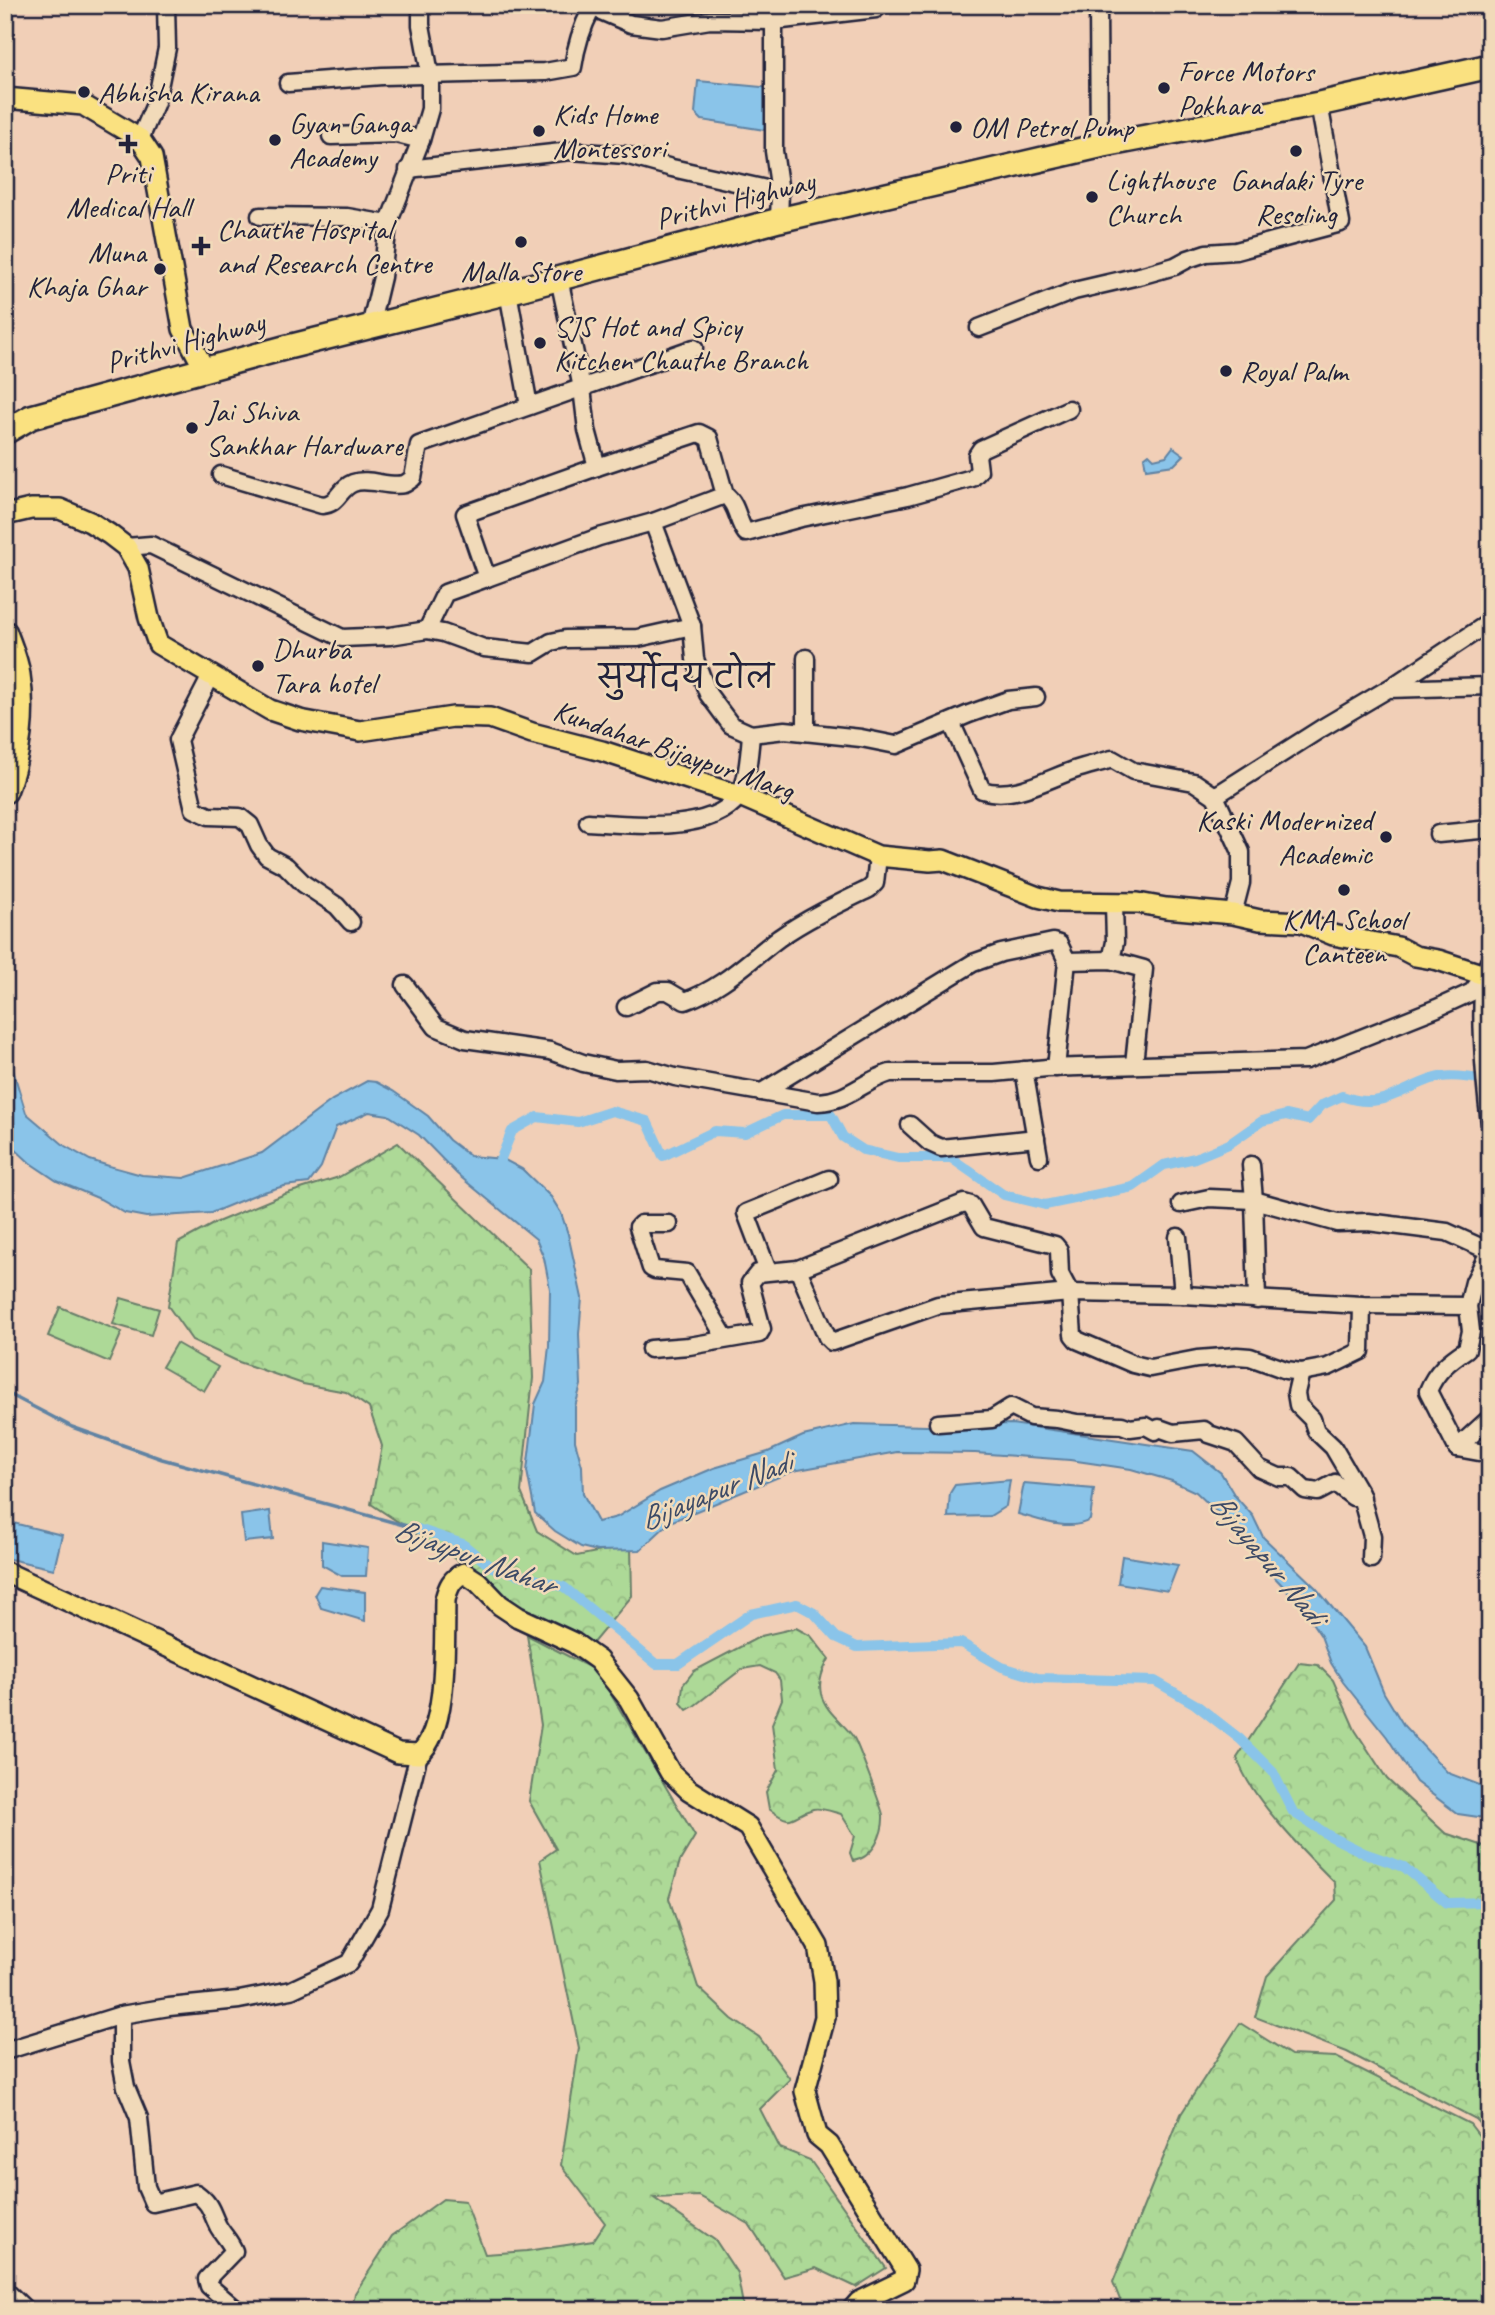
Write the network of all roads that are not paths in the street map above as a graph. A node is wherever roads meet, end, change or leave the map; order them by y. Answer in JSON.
{"nodes":[{"id":1,"x":166,"y":5,"type":"edge"},
{"id":2,"x":421,"y":5,"type":"edge"},
{"id":3,"x":1098,"y":5,"type":"edge"},
{"id":4,"x":876,"y":9,"type":"dead end"},
{"id":5,"x":615,"y":11,"type":"edge"},
{"id":6,"x":774,"y":13,"type":"edge"},
{"id":7,"x":1490,"y":66,"type":"edge"},
{"id":8,"x":430,"y":74,"type":"junction"},
{"id":9,"x":288,"y":83,"type":"dead end"},
{"id":10,"x":5,"y":97,"type":"edge"},
{"id":11,"x":1319,"y":104,"type":"junction"},
{"id":12,"x":331,"y":136,"type":"dead end"},
{"id":13,"x":140,"y":139,"type":"junction"},
{"id":14,"x":421,"y":140,"type":"junction"},
{"id":15,"x":1100,"y":146,"type":"junction"},
{"id":16,"x":408,"y":170,"type":"junction"},
{"id":17,"x":780,"y":192,"type":"junction"},
{"id":18,"x":260,"y":216,"type":"dead end"},
{"id":19,"x":779,"y":220,"type":"junction"},
{"id":20,"x":388,"y":224,"type":"junction"},
{"id":21,"x":559,"y":278,"type":"junction"},
{"id":22,"x":508,"y":292,"type":"junction"},
{"id":23,"x":370,"y":327,"type":"junction"},
{"id":24,"x":979,"y":328,"type":"dead end"},
{"id":25,"x":694,"y":348,"type":"dead end"},
{"id":26,"x":205,"y":370,"type":"junction"},
{"id":27,"x":582,"y":388,"type":"junction"},
{"id":28,"x":529,"y":406,"type":"junction"},
{"id":29,"x":1069,"y":409,"type":"dead end"},
{"id":30,"x":5,"y":432,"type":"edge"},
{"id":31,"x":597,"y":467,"type":"junction"},
{"id":32,"x":221,"y":475,"type":"dead end"},
{"id":33,"x":725,"y":495,"type":"junction"},
{"id":34,"x":5,"y":514,"type":"edge"},
{"id":35,"x":653,"y":522,"type":"junction"},
{"id":36,"x":126,"y":547,"type":"junction"},
{"id":37,"x":487,"y":578,"type":"junction"},
{"id":38,"x":1490,"y":622,"type":"edge"},
{"id":39,"x":692,"y":626,"type":"junction"},
{"id":40,"x":427,"y":630,"type":"junction"},
{"id":41,"x":5,"y":633,"type":"edge"},
{"id":42,"x":806,"y":658,"type":"dead end"},
{"id":43,"x":211,"y":676,"type":"junction"},
{"id":44,"x":1490,"y":686,"type":"edge"},
{"id":45,"x":1388,"y":689,"type":"junction"},
{"id":46,"x":1036,"y":697,"type":"dead end"},
{"id":47,"x":951,"y":722,"type":"junction"},
{"id":48,"x":806,"y":732,"type":"junction"},
{"id":49,"x":751,"y":734,"type":"junction"},
{"id":50,"x":5,"y":791,"type":"edge"},
{"id":51,"x":740,"y":796,"type":"junction"},
{"id":52,"x":1215,"y":796,"type":"junction"},
{"id":53,"x":588,"y":822,"type":"dead end"},
{"id":54,"x":1490,"y":829,"type":"edge"},
{"id":55,"x":1438,"y":834,"type":"dead end"},
{"id":56,"x":878,"y":856,"type":"junction"},
{"id":57,"x":1114,"y":904,"type":"junction"},
{"id":58,"x":1233,"y":914,"type":"junction"},
{"id":59,"x":351,"y":922,"type":"dead end"},
{"id":60,"x":1111,"y":960,"type":"junction"},
{"id":61,"x":1067,"y":961,"type":"junction"},
{"id":62,"x":1488,"y":971,"type":"edge"},
{"id":63,"x":405,"y":985,"type":"dead end"},
{"id":64,"x":626,"y":1007,"type":"dead end"},
{"id":65,"x":1134,"y":1064,"type":"junction"},
{"id":66,"x":1056,"y":1068,"type":"junction"},
{"id":67,"x":1024,"y":1070,"type":"junction"},
{"id":68,"x":762,"y":1092,"type":"junction"},
{"id":69,"x":1490,"y":1124,"type":"edge"},
{"id":70,"x":910,"y":1125,"type":"dead end"},
{"id":71,"x":1036,"y":1138,"type":"junction"},
{"id":72,"x":1039,"y":1157,"type":"dead end"},
{"id":73,"x":1251,"y":1165,"type":"dead end"},
{"id":74,"x":829,"y":1179,"type":"dead end"},
{"id":75,"x":1254,"y":1200,"type":"junction"},
{"id":76,"x":1181,"y":1204,"type":"dead end"},
{"id":77,"x":669,"y":1224,"type":"dead end"},
{"id":78,"x":1178,"y":1237,"type":"dead end"},
{"id":79,"x":1489,"y":1251,"type":"edge"},
{"id":80,"x":798,"y":1269,"type":"junction"},
{"id":81,"x":768,"y":1271,"type":"junction"},
{"id":82,"x":1474,"y":1282,"type":"junction"},
{"id":83,"x":1490,"y":1289,"type":"edge"},
{"id":84,"x":1070,"y":1293,"type":"junction"},
{"id":85,"x":1183,"y":1296,"type":"junction"},
{"id":86,"x":1256,"y":1300,"type":"junction"},
{"id":87,"x":1362,"y":1305,"type":"junction"},
{"id":88,"x":1468,"y":1306,"type":"junction"},
{"id":89,"x":726,"y":1339,"type":"junction"},
{"id":90,"x":650,"y":1349,"type":"dead end"},
{"id":91,"x":1301,"y":1372,"type":"junction"},
{"id":92,"x":1490,"y":1418,"type":"edge"},
{"id":93,"x":939,"y":1423,"type":"dead end"},
{"id":94,"x":1457,"y":1448,"type":"junction"},
{"id":95,"x":1490,"y":1454,"type":"edge"},
{"id":96,"x":1362,"y":1497,"type":"junction"},
{"id":97,"x":1371,"y":1559,"type":"dead end"},
{"id":98,"x":5,"y":1572,"type":"edge"},
{"id":99,"x":419,"y":1754,"type":"junction"},
{"id":100,"x":121,"y":2015,"type":"junction"},
{"id":101,"x":5,"y":2051,"type":"edge"},
{"id":102,"x":5,"y":2290,"type":"edge"},
{"id":103,"x":26,"y":2310,"type":"edge"},
{"id":104,"x":237,"y":2310,"type":"edge"},
{"id":105,"x":852,"y":2310,"type":"edge"}],
"edges":[{"from":1,"to":13,"type":"street"},
{"from":2,"to":8,"type":"street"},
{"from":3,"to":15,"type":"street"},
{"from":4,"to":6,"type":"street"},
{"from":5,"to":6,"type":"street"},
{"from":5,"to":8,"type":"street"},
{"from":6,"to":17,"type":"street"},
{"from":7,"to":11,"type":"highway","name":"Prithvi Highway"},
{"from":8,"to":9,"type":"street"},
{"from":8,"to":14,"type":"street"},
{"from":10,"to":13,"type":"main road"},
{"from":11,"to":15,"type":"highway","name":"Prithvi Highway"},
{"from":11,"to":24,"type":"street"},
{"from":12,"to":14,"type":"street"},
{"from":13,"to":26,"type":"main road"},
{"from":14,"to":16,"type":"street"},
{"from":15,"to":19,"type":"highway","name":"Prithvi Highway"},
{"from":16,"to":17,"type":"street"},
{"from":16,"to":20,"type":"street"},
{"from":17,"to":19,"type":"street"},
{"from":18,"to":20,"type":"street"},
{"from":19,"to":21,"type":"highway","name":"Prithvi Highway"},
{"from":20,"to":23,"type":"street"},
{"from":21,"to":22,"type":"highway","name":"Prithvi Highway"},
{"from":21,"to":27,"type":"street"},
{"from":22,"to":23,"type":"highway","name":"Prithvi Highway"},
{"from":22,"to":28,"type":"street"},
{"from":23,"to":26,"type":"highway","name":"Prithvi Highway"},
{"from":25,"to":27,"type":"street"},
{"from":26,"to":30,"type":"highway","name":"Prithvi Highway"},
{"from":27,"to":28,"type":"street"},
{"from":27,"to":31,"type":"street"},
{"from":28,"to":32,"type":"street"},
{"from":29,"to":33,"type":"street"},
{"from":31,"to":33,"type":"street"},
{"from":31,"to":37,"type":"street"},
{"from":33,"to":35,"type":"street"},
{"from":34,"to":36,"type":"main road"},
{"from":35,"to":37,"type":"street"},
{"from":35,"to":39,"type":"street"},
{"from":36,"to":40,"type":"street"},
{"from":36,"to":43,"type":"main road","name":"Kundahar Bijaypur Marg"},
{"from":37,"to":40,"type":"street"},
{"from":38,"to":45,"type":"street"},
{"from":39,"to":40,"type":"street"},
{"from":39,"to":49,"type":"street"},
{"from":41,"to":50,"type":"highway"},
{"from":42,"to":48,"type":"street"},
{"from":43,"to":51,"type":"main road","name":"Kundahar Bijaypur Marg"},
{"from":43,"to":59,"type":"street"},
{"from":44,"to":45,"type":"street"},
{"from":45,"to":52,"type":"street"},
{"from":46,"to":47,"type":"street"},
{"from":47,"to":48,"type":"street"},
{"from":47,"to":52,"type":"street"},
{"from":48,"to":49,"type":"street"},
{"from":49,"to":51,"type":"street"},
{"from":51,"to":53,"type":"street"},
{"from":51,"to":56,"type":"main road","name":"Kundahar Bijaypur Marg"},
{"from":52,"to":58,"type":"street"},
{"from":54,"to":55,"type":"street"},
{"from":56,"to":57,"type":"main road","name":"Kundahar Bijaypur Marg"},
{"from":56,"to":64,"type":"street"},
{"from":57,"to":58,"type":"main road","name":"Kundahar Bijaypur Marg"},
{"from":57,"to":60,"type":"street"},
{"from":58,"to":62,"type":"main road","name":"Kundahar Bijaypur Marg"},
{"from":60,"to":61,"type":"street"},
{"from":60,"to":65,"type":"street"},
{"from":61,"to":66,"type":"street"},
{"from":61,"to":68,"type":"street"},
{"from":62,"to":65,"type":"street"},
{"from":62,"to":69,"type":"street"},
{"from":63,"to":68,"type":"street"},
{"from":65,"to":66,"type":"street"},
{"from":66,"to":67,"type":"street"},
{"from":67,"to":68,"type":"street"},
{"from":67,"to":71,"type":"street"},
{"from":70,"to":71,"type":"street"},
{"from":71,"to":72,"type":"street"},
{"from":73,"to":75,"type":"street"},
{"from":74,"to":81,"type":"street"},
{"from":75,"to":76,"type":"street"},
{"from":75,"to":79,"type":"street"},
{"from":75,"to":86,"type":"street"},
{"from":77,"to":89,"type":"street"},
{"from":78,"to":85,"type":"street"},
{"from":79,"to":82,"type":"street"},
{"from":80,"to":81,"type":"street"},
{"from":80,"to":84,"type":"street"},
{"from":80,"to":84,"type":"street"},
{"from":81,"to":89,"type":"street"},
{"from":82,"to":83,"type":"street"},
{"from":82,"to":88,"type":"street"},
{"from":84,"to":85,"type":"street"},
{"from":84,"to":91,"type":"street"},
{"from":85,"to":86,"type":"street"},
{"from":86,"to":87,"type":"street"},
{"from":87,"to":88,"type":"street"},
{"from":87,"to":91,"type":"street"},
{"from":88,"to":94,"type":"street"},
{"from":89,"to":90,"type":"street"},
{"from":91,"to":96,"type":"street"},
{"from":92,"to":94,"type":"street"},
{"from":93,"to":96,"type":"street"},
{"from":94,"to":95,"type":"street"},
{"from":96,"to":97,"type":"street"},
{"from":98,"to":99,"type":"main road"},
{"from":99,"to":100,"type":"street"},
{"from":99,"to":105,"type":"main road"},
{"from":100,"to":101,"type":"street"},
{"from":100,"to":104,"type":"street"},
{"from":102,"to":103,"type":"street"}]}
